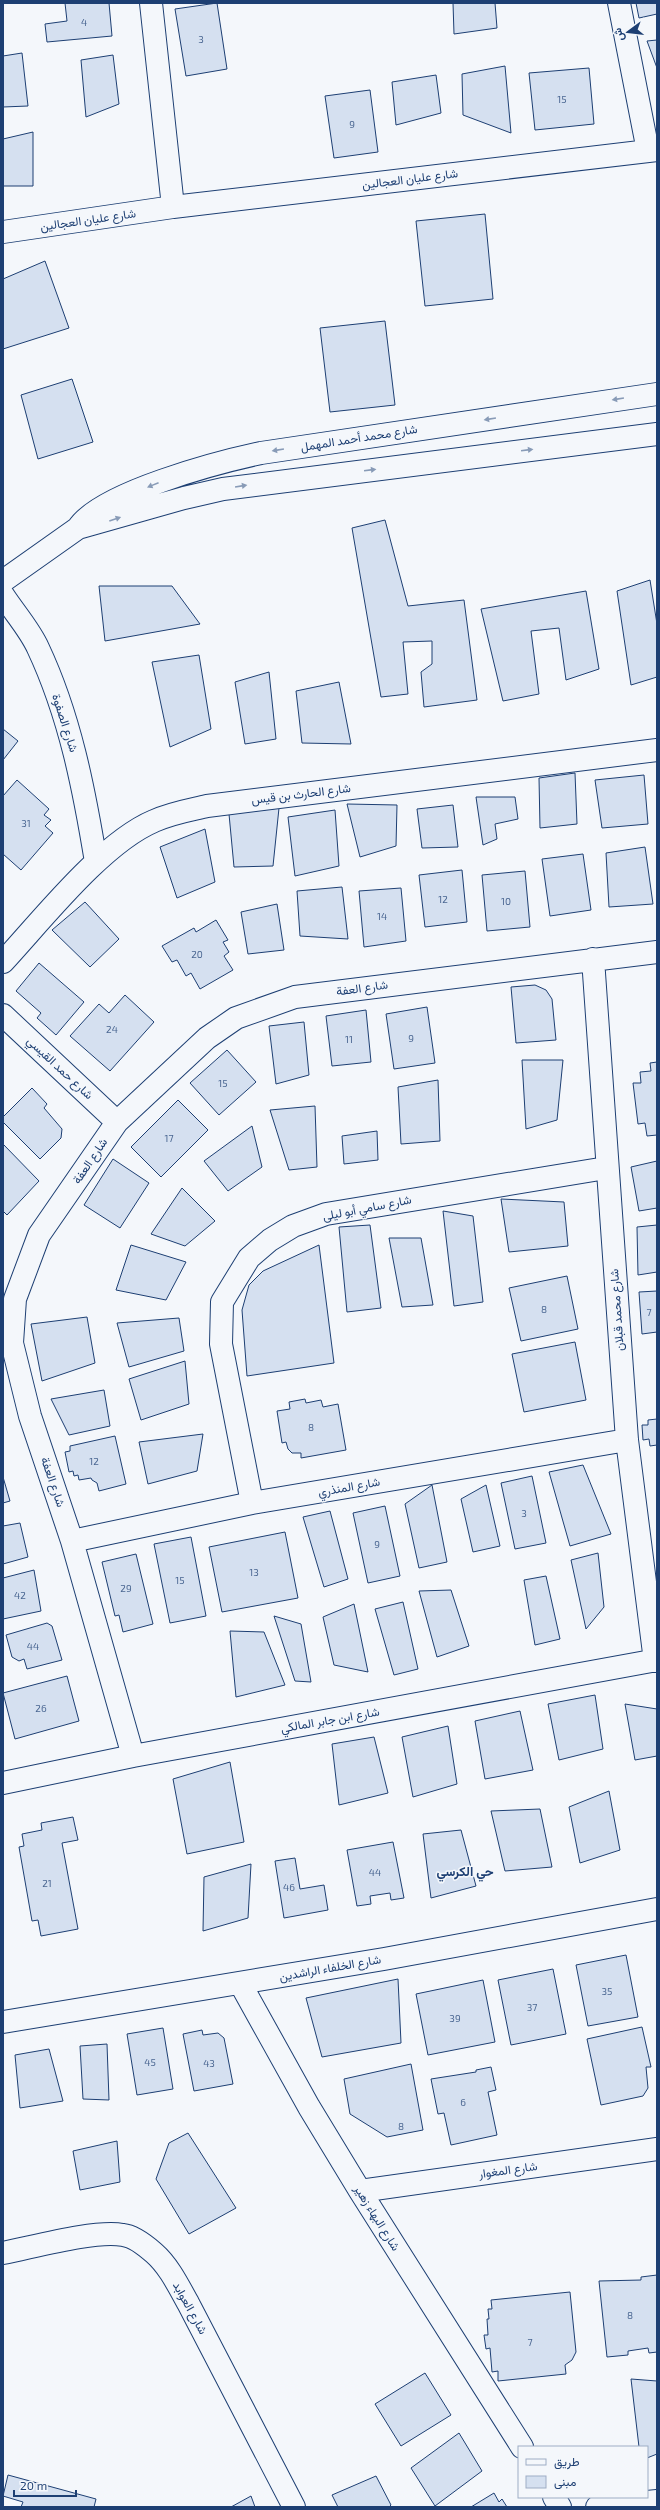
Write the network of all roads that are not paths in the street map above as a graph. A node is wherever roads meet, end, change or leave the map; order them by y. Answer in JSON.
{"nodes":[{"id":1,"x":151,"y":3,"type":"edge"},
{"id":2,"x":619,"y":3,"type":"edge"},
{"id":3,"x":652,"y":150,"type":"edge"},
{"id":4,"x":173,"y":207,"type":"junction"},
{"id":5,"x":3,"y":232,"type":"edge"},
{"id":6,"x":657,"y":394,"type":"edge"},
{"id":7,"x":657,"y":434,"type":"edge"},
{"id":8,"x":78,"y":528,"type":"junction"},
{"id":9,"x":3,"y":581,"type":"edge"},
{"id":10,"x":3,"y":595,"type":"edge"},
{"id":11,"x":657,"y":750,"type":"edge"},
{"id":12,"x":96,"y":862,"type":"junction"},
{"id":13,"x":657,"y":952,"type":"edge"},
{"id":14,"x":593,"y":959,"type":"junction"},
{"id":15,"x":3,"y":962,"type":"edge"},
{"id":16,"x":3,"y":1015,"type":"edge"},
{"id":17,"x":117,"y":1122,"type":"junction"},
{"id":18,"x":606,"y":1168,"type":"junction"},
{"id":19,"x":627,"y":1440,"type":"junction"},
{"id":20,"x":252,"y":1504,"type":"junction"},
{"id":21,"x":72,"y":1541,"type":"junction"},
{"id":22,"x":656,"y":1661,"type":"edge"},
{"id":23,"x":133,"y":1756,"type":"junction"},
{"id":24,"x":3,"y":1782,"type":"edge"},
{"id":25,"x":657,"y":1909,"type":"edge"},
{"id":26,"x":240,"y":1983,"type":"junction"},
{"id":27,"x":3,"y":2022,"type":"edge"},
{"id":28,"x":657,"y":2149,"type":"edge"},
{"id":29,"x":360,"y":2191,"type":"junction"},
{"id":30,"x":3,"y":2253,"type":"edge"},
{"id":31,"x":521,"y":2446,"type":"edge"},
{"id":32,"x":555,"y":2498,"type":"edge"},
{"id":33,"x":657,"y":2501,"type":"edge"},
{"id":34,"x":294,"y":2507,"type":"edge"},
{"id":35,"x":560,"y":2507,"type":"edge"},
{"id":36,"x":597,"y":2507,"type":"edge"}],
"edges":[{"from":1,"to":4,"type":"street"},
{"from":2,"to":3,"type":"street","name":"شارع عليان العجالين"},
{"from":3,"to":4,"type":"street","name":"شارع عليان العجالين"},
{"from":4,"to":5,"type":"street","name":"شارع عليان العجالين"},
{"from":6,"to":8,"type":"street","name":"شارع محمد أحمد المهمل","one_way":true},
{"from":8,"to":7,"type":"street","name":"شارع محمد أحمد المهمل","one_way":true},
{"from":8,"to":9,"type":"street","name":"شارع محمد أحمد المهمل"},
{"from":10,"to":12,"type":"street","name":"شارع الصفوة"},
{"from":11,"to":12,"type":"street","name":"شارع الحارث بن قيس"},
{"from":12,"to":15,"type":"street","name":"شارع الحارث بن قيس"},
{"from":13,"to":14,"type":"street","name":"شارع العفة"},
{"from":14,"to":17,"type":"street","name":"شارع العفة"},
{"from":14,"to":18,"type":"street","name":"شارع محمد قبلان"},
{"from":16,"to":17,"type":"street","name":"شارع حمد القيسي"},
{"from":17,"to":21,"type":"street","name":"شارع العفة"},
{"from":18,"to":19,"type":"street","name":"شارع محمد قبلان"},
{"from":18,"to":20,"type":"street","name":"شارع سامي أبو ليلى"},
{"from":19,"to":20,"type":"street","name":"شارع المنذري"},
{"from":19,"to":22,"type":"street","name":"شارع محمد قبلان"},
{"from":20,"to":21,"type":"street","name":"شارع المنذري"},
{"from":21,"to":23,"type":"street","name":"شارع العفة"},
{"from":22,"to":23,"type":"street","name":"شارع ابن جابر المالكي"},
{"from":23,"to":24,"type":"street","name":"شارع ابن جابر المالكي"},
{"from":25,"to":26,"type":"street","name":"شارع الخلفاء الراشدين"},
{"from":26,"to":27,"type":"street","name":"شارع الخلفاء الراشدين"},
{"from":26,"to":29,"type":"street","name":"شارع البهاء زهير"},
{"from":28,"to":29,"type":"street","name":"شارع المغوار"},
{"from":29,"to":31,"type":"street","name":"شارع البهاء زهير"},
{"from":30,"to":34,"type":"street","name":"شارع العوابد"},
{"from":32,"to":35,"type":"street"},
{"from":33,"to":36,"type":"street"}]}
